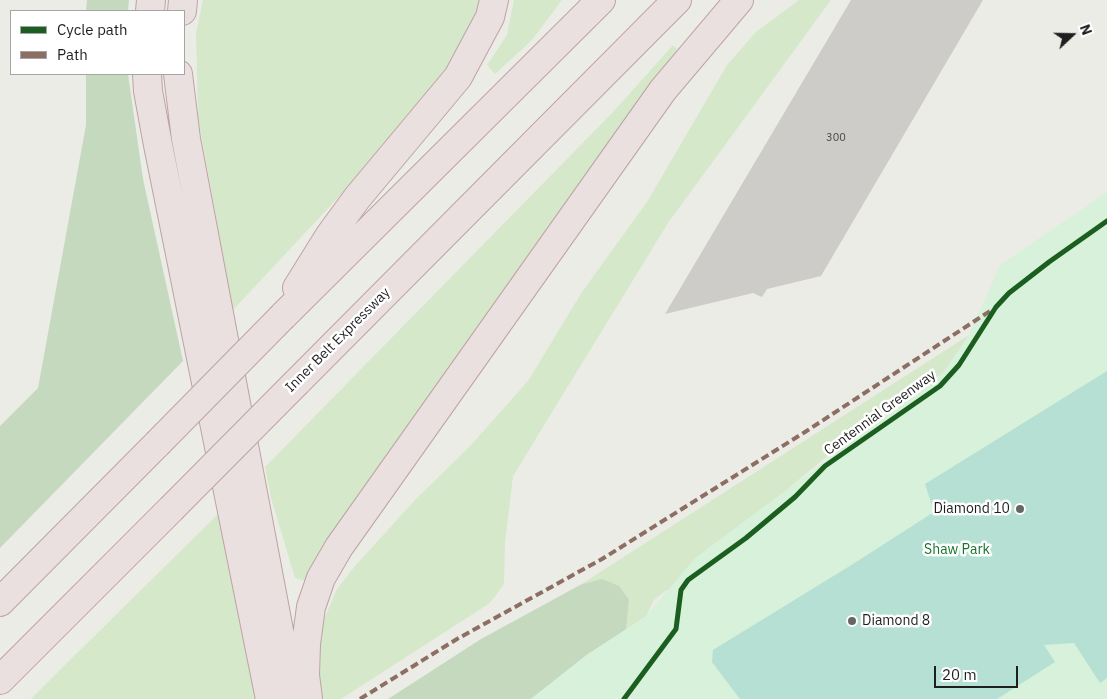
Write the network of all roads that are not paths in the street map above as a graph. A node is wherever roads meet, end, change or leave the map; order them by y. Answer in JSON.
{"nodes":[{"id":1,"x":494,"y":0,"type":"edge"},
{"id":2,"x":601,"y":0,"type":"edge"},
{"id":3,"x":677,"y":0,"type":"edge"},
{"id":4,"x":739,"y":0,"type":"edge"},
{"id":5,"x":147,"y":75,"type":"edge"},
{"id":6,"x":178,"y":75,"type":"edge"},
{"id":7,"x":284,"y":316,"type":"junction"},
{"id":8,"x":0,"y":602,"type":"edge"},
{"id":9,"x":0,"y":680,"type":"edge"},
{"id":10,"x":270,"y":699,"type":"edge"},
{"id":11,"x":295,"y":699,"type":"edge"},
{"id":12,"x":308,"y":699,"type":"edge"}],
"edges":[{"from":1,"to":7,"type":"highway"},
{"from":2,"to":7,"type":"highway"},
{"from":3,"to":9,"type":"highway","name":"Inner Belt Expressway","bridge":true},
{"from":4,"to":12,"type":"highway"},
{"from":5,"to":10,"type":"highway"},
{"from":6,"to":11,"type":"highway"},
{"from":7,"to":8,"type":"highway","bridge":true}]}
